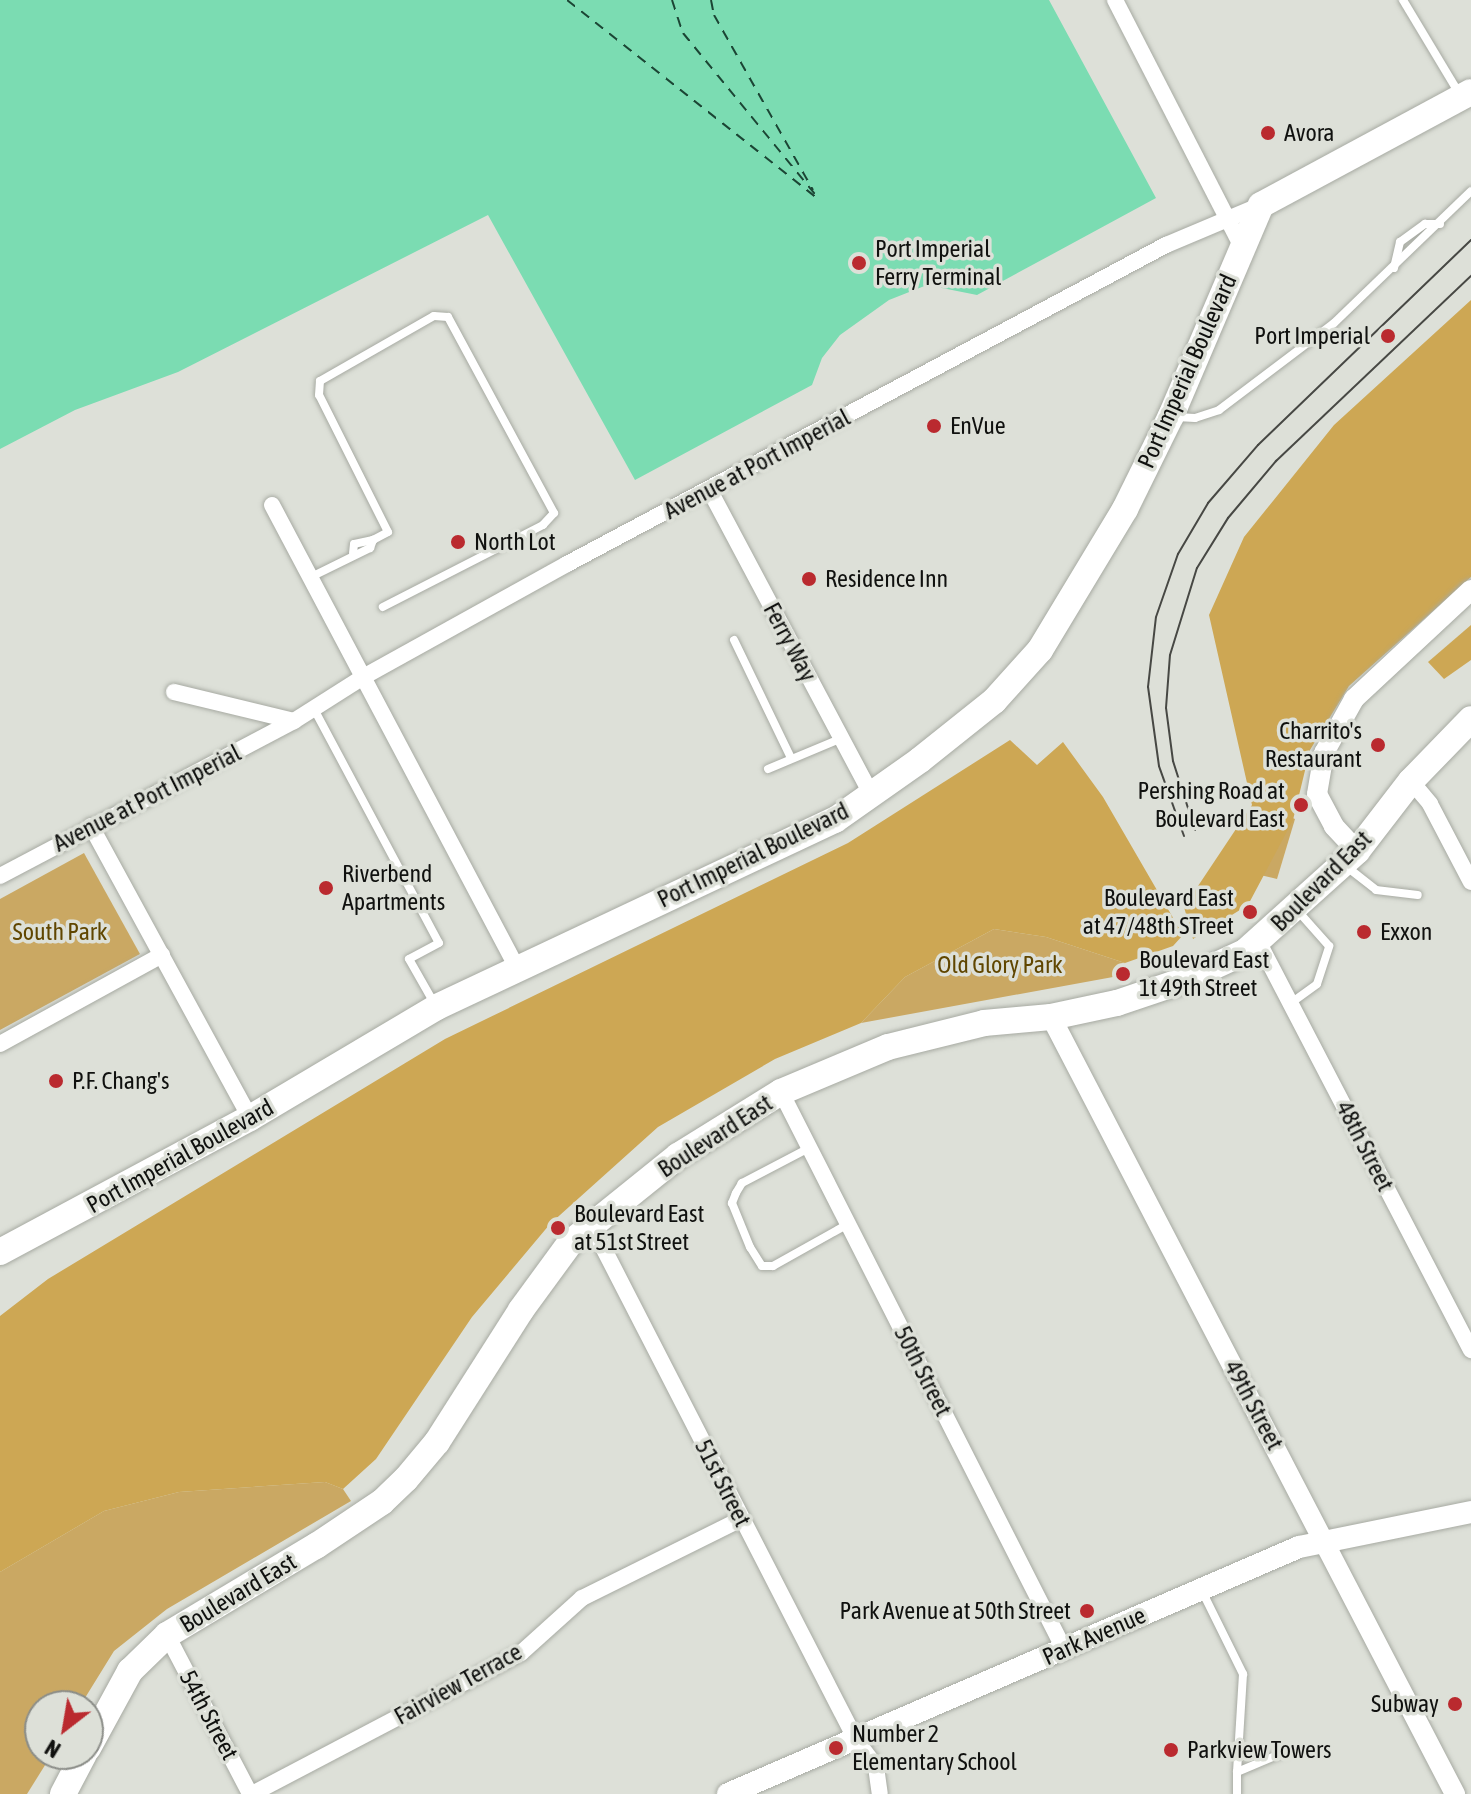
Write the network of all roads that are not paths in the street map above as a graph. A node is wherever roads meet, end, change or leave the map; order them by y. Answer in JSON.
{"nodes":[{"id":1,"x":1115,"y":0,"type":"edge"},
{"id":2,"x":1403,"y":0,"type":"edge"},
{"id":3,"x":1466,"y":95,"type":"edge"},
{"id":4,"x":1471,"y":191,"type":"edge"},
{"id":5,"x":1261,"y":205,"type":"junction"},
{"id":6,"x":1227,"y":218,"type":"junction"},
{"id":7,"x":1440,"y":224,"type":"junction"},
{"id":8,"x":1241,"y":245,"type":"junction"},
{"id":9,"x":1394,"y":269,"type":"junction"},
{"id":10,"x":1171,"y":416,"type":"junction"},
{"id":11,"x":709,"y":489,"type":"junction"},
{"id":12,"x":272,"y":505,"type":"dead end"},
{"id":13,"x":311,"y":577,"type":"junction"},
{"id":14,"x":1471,"y":590,"type":"edge"},
{"id":15,"x":383,"y":607,"type":"dead end"},
{"id":16,"x":734,"y":640,"type":"dead end"},
{"id":17,"x":363,"y":677,"type":"junction"},
{"id":18,"x":174,"y":692,"type":"dead end"},
{"id":19,"x":314,"y":709,"type":"junction"},
{"id":20,"x":1471,"y":719,"type":"edge"},
{"id":21,"x":294,"y":721,"type":"junction"},
{"id":22,"x":842,"y":738,"type":"junction"},
{"id":23,"x":791,"y":758,"type":"junction"},
{"id":24,"x":768,"y":769,"type":"dead end"},
{"id":25,"x":1411,"y":781,"type":"junction"},
{"id":26,"x":872,"y":795,"type":"junction"},
{"id":27,"x":91,"y":826,"type":"junction"},
{"id":28,"x":1350,"y":857,"type":"junction"},
{"id":29,"x":0,"y":876,"type":"edge"},
{"id":30,"x":1471,"y":882,"type":"edge"},
{"id":31,"x":1418,"y":895,"type":"dead end"},
{"id":32,"x":1297,"y":909,"type":"junction"},
{"id":33,"x":1259,"y":943,"type":"junction"},
{"id":34,"x":162,"y":955,"type":"junction"},
{"id":35,"x":516,"y":966,"type":"junction"},
{"id":36,"x":1291,"y":1003,"type":"junction"},
{"id":37,"x":437,"y":1007,"type":"junction"},
{"id":38,"x":1051,"y":1017,"type":"junction"},
{"id":39,"x":0,"y":1044,"type":"edge"},
{"id":40,"x":781,"y":1092,"type":"junction"},
{"id":41,"x":250,"y":1118,"type":"junction"},
{"id":42,"x":810,"y":1148,"type":"junction"},
{"id":43,"x":591,"y":1224,"type":"junction"},
{"id":44,"x":848,"y":1224,"type":"junction"},
{"id":45,"x":0,"y":1252,"type":"edge"},
{"id":46,"x":1471,"y":1350,"type":"edge"},
{"id":47,"x":1471,"y":1512,"type":"edge"},
{"id":48,"x":741,"y":1519,"type":"junction"},
{"id":49,"x":1324,"y":1539,"type":"junction"},
{"id":50,"x":1201,"y":1589,"type":"junction"},
{"id":51,"x":167,"y":1635,"type":"junction"},
{"id":52,"x":1064,"y":1649,"type":"junction"},
{"id":53,"x":104,"y":1719,"type":"edge"},
{"id":54,"x":856,"y":1740,"type":"junction"},
{"id":55,"x":1287,"y":1751,"type":"dead end"},
{"id":56,"x":76,"y":1770,"type":"edge"},
{"id":57,"x":1237,"y":1772,"type":"junction"},
{"id":58,"x":63,"y":1794,"type":"edge"},
{"id":59,"x":251,"y":1794,"type":"edge"},
{"id":60,"x":728,"y":1794,"type":"edge"},
{"id":61,"x":880,"y":1794,"type":"edge"},
{"id":62,"x":1237,"y":1794,"type":"edge"},
{"id":63,"x":1455,"y":1794,"type":"edge"}],
"edges":[{"from":1,"to":6,"type":"street"},
{"from":2,"to":3,"type":"lane"},
{"from":3,"to":5,"type":"main road"},
{"from":4,"to":7,"type":"lane"},
{"from":5,"to":6,"type":"street","name":"Avenue at Port Imperial"},
{"from":5,"to":8,"type":"main road","name":"Port Imperial Boulevard"},
{"from":6,"to":8,"type":"street"},
{"from":6,"to":11,"type":"street","name":"Avenue at Port Imperial"},
{"from":7,"to":9,"type":"lane"},
{"from":7,"to":9,"type":"lane"},
{"from":8,"to":10,"type":"main road","name":"Port Imperial Boulevard"},
{"from":9,"to":10,"type":"lane"},
{"from":10,"to":26,"type":"main road","name":"Port Imperial Boulevard"},
{"from":11,"to":17,"type":"street","name":"Avenue at Port Imperial"},
{"from":11,"to":22,"type":"street","name":"Ferry Way"},
{"from":12,"to":13,"type":"street"},
{"from":13,"to":15,"type":"lane"},
{"from":13,"to":17,"type":"street"},
{"from":14,"to":28,"type":"street"},
{"from":16,"to":23,"type":"lane"},
{"from":17,"to":19,"type":"street","name":"Avenue at Port Imperial"},
{"from":17,"to":35,"type":"street"},
{"from":18,"to":21,"type":"street","name":"Avenue at Port Imperial"},
{"from":19,"to":21,"type":"street","name":"Avenue at Port Imperial"},
{"from":19,"to":37,"type":"lane"},
{"from":20,"to":25,"type":"main road","name":"Boulevard East"},
{"from":21,"to":27,"type":"street","name":"Avenue at Port Imperial"},
{"from":22,"to":23,"type":"lane"},
{"from":22,"to":26,"type":"street","name":"Ferry Way"},
{"from":23,"to":24,"type":"lane"},
{"from":25,"to":28,"type":"main road","name":"Boulevard East"},
{"from":25,"to":30,"type":"street"},
{"from":26,"to":35,"type":"main road","name":"Port Imperial Boulevard"},
{"from":27,"to":29,"type":"street","name":"Avenue at Port Imperial"},
{"from":27,"to":34,"type":"street"},
{"from":28,"to":31,"type":"lane"},
{"from":28,"to":32,"type":"main road","name":"Boulevard East"},
{"from":32,"to":33,"type":"main road","name":"Boulevard East"},
{"from":32,"to":36,"type":"lane"},
{"from":33,"to":36,"type":"street","name":"48th Street"},
{"from":33,"to":38,"type":"main road","name":"Boulevard East"},
{"from":34,"to":39,"type":"street"},
{"from":34,"to":41,"type":"street"},
{"from":35,"to":37,"type":"main road","name":"Port Imperial Boulevard"},
{"from":36,"to":46,"type":"street","name":"48th Street"},
{"from":37,"to":41,"type":"main road","name":"Port Imperial Boulevard"},
{"from":38,"to":40,"type":"main road","name":"Boulevard East"},
{"from":38,"to":49,"type":"street","name":"49th Street"},
{"from":40,"to":42,"type":"street","name":"50th Street"},
{"from":40,"to":43,"type":"main road","name":"Boulevard East"},
{"from":41,"to":45,"type":"main road","name":"Port Imperial Boulevard"},
{"from":42,"to":44,"type":"street","name":"50th Street"},
{"from":42,"to":44,"type":"lane"},
{"from":43,"to":48,"type":"street","name":"51st Street"},
{"from":43,"to":51,"type":"main road","name":"Boulevard East"},
{"from":44,"to":52,"type":"street","name":"50th Street"},
{"from":47,"to":49,"type":"main road","name":"Park Avenue"},
{"from":48,"to":54,"type":"street","name":"51st Street"},
{"from":48,"to":59,"type":"street","name":"Fairview Terrace"},
{"from":49,"to":50,"type":"main road","name":"Park Avenue"},
{"from":49,"to":63,"type":"street","name":"49th Street"},
{"from":50,"to":52,"type":"main road","name":"Park Avenue"},
{"from":50,"to":57,"type":"lane"},
{"from":51,"to":53,"type":"main road","name":"Boulevard East"},
{"from":51,"to":59,"type":"street","name":"54th Street"},
{"from":52,"to":54,"type":"main road","name":"Park Avenue"},
{"from":54,"to":60,"type":"main road","name":"Park Avenue"},
{"from":54,"to":61,"type":"street","name":"51st Street"},
{"from":55,"to":57,"type":"lane"},
{"from":56,"to":58,"type":"main road"},
{"from":57,"to":62,"type":"lane"}]}
